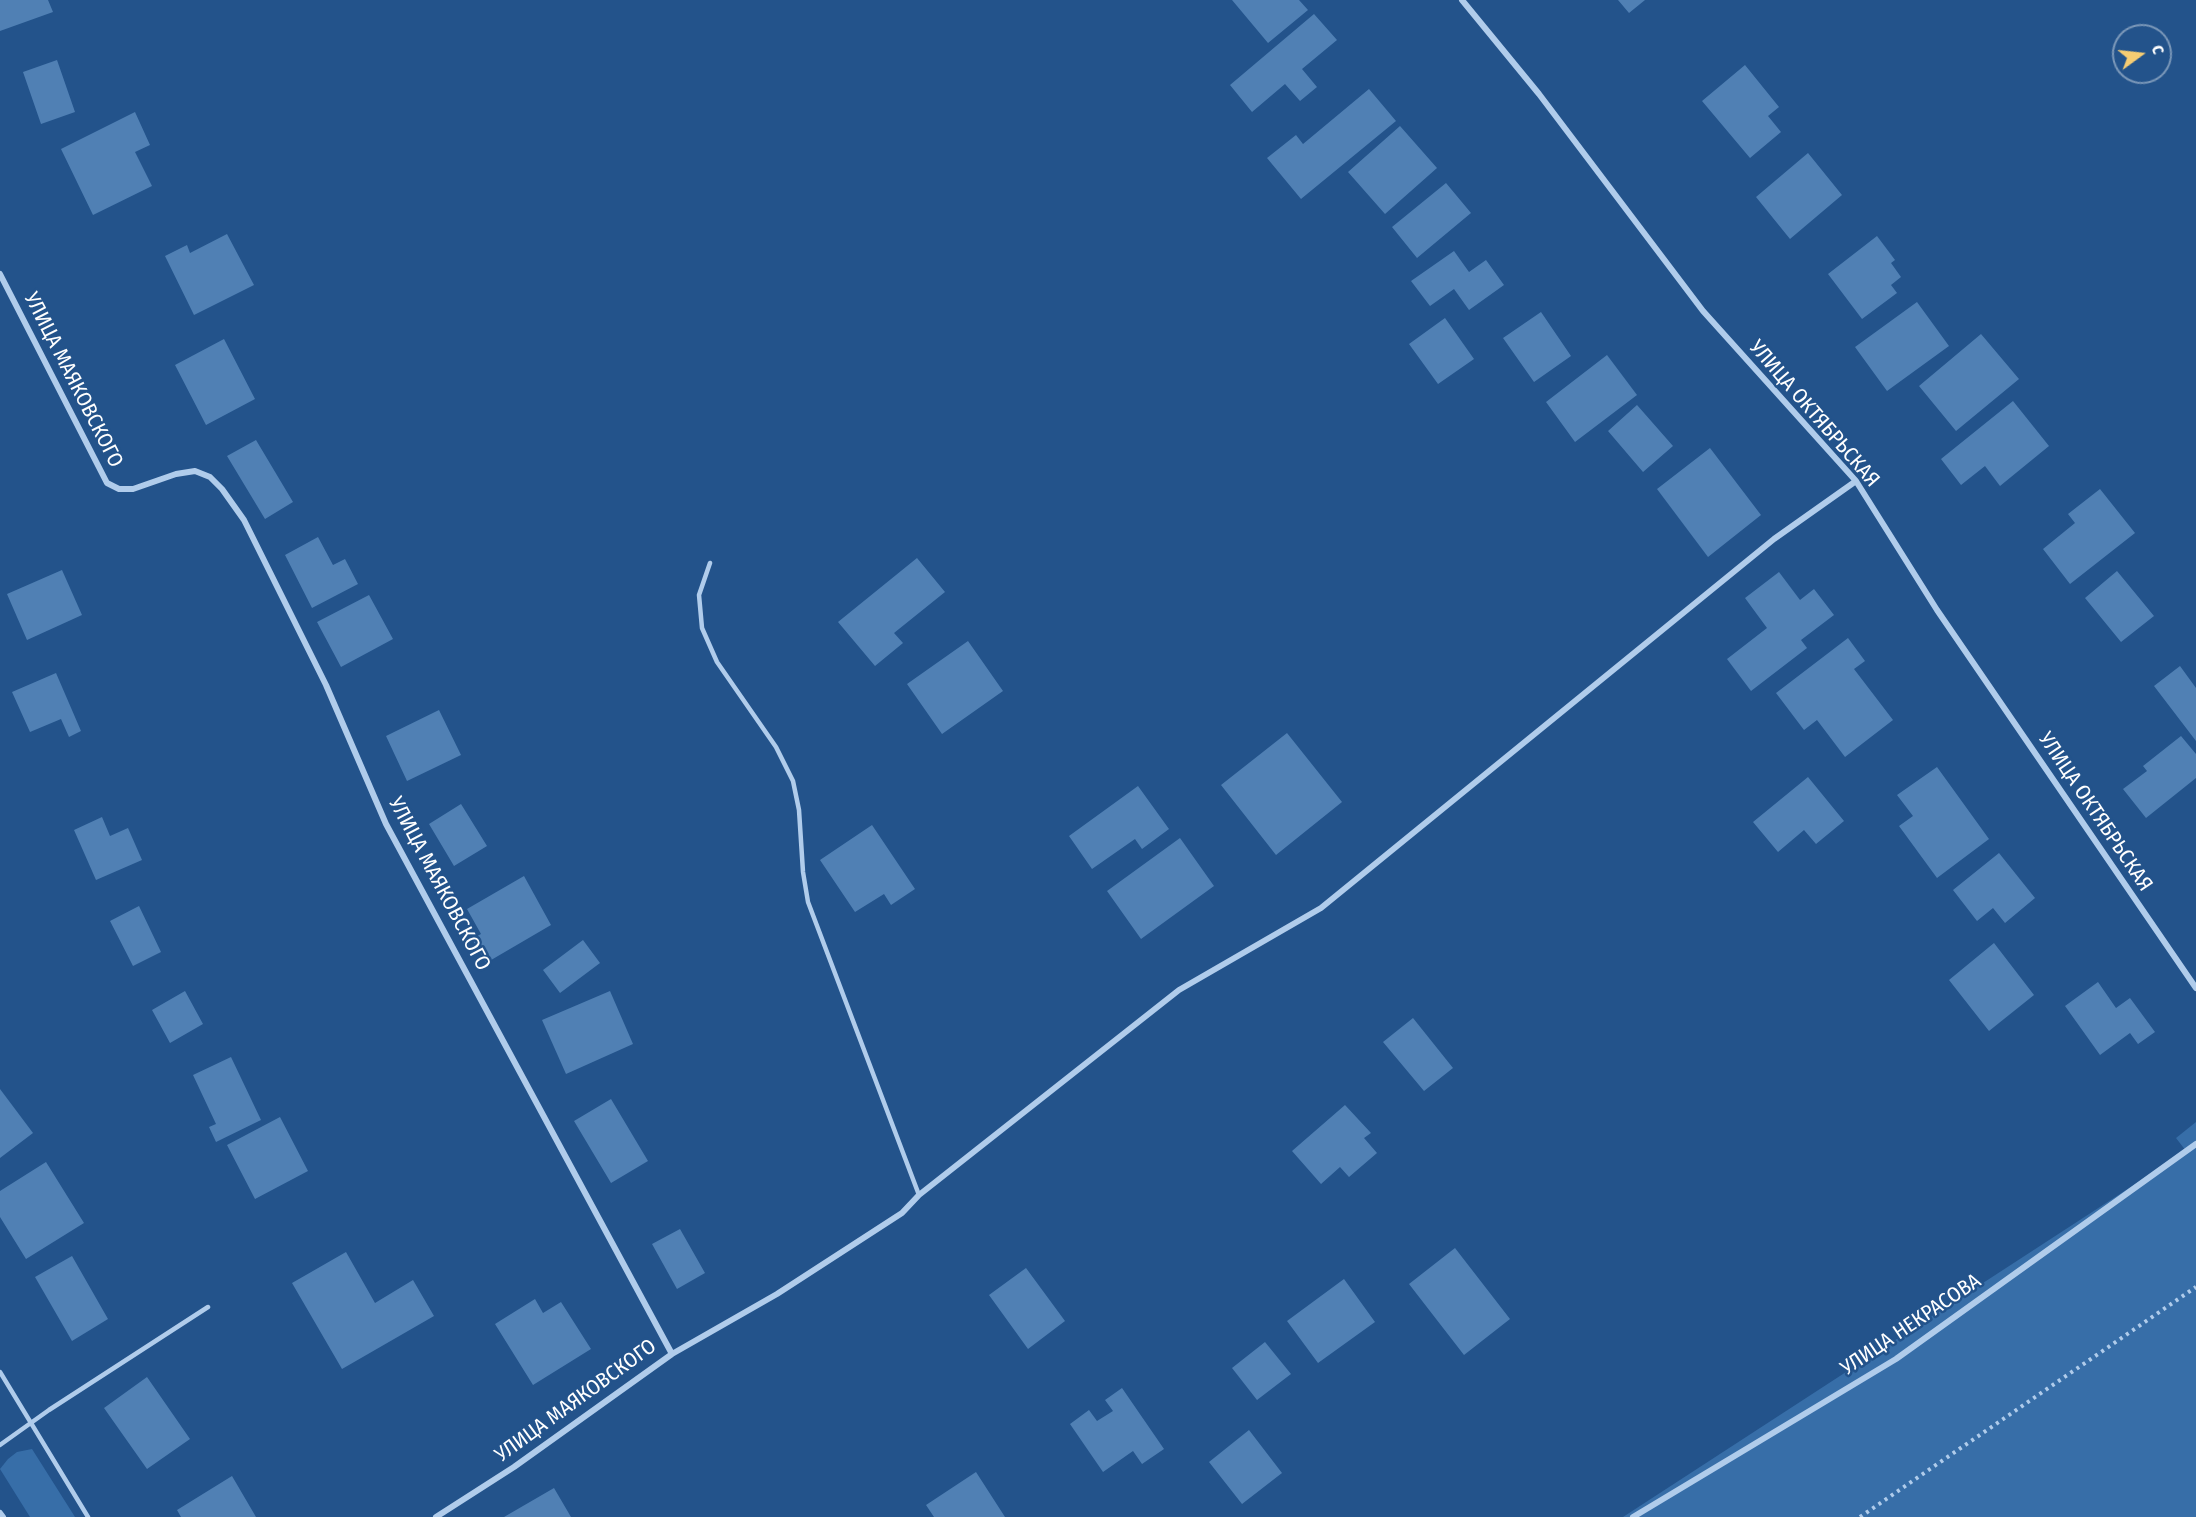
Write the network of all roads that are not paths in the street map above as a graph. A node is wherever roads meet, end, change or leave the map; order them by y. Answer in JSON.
{"nodes":[{"id":1,"x":1462,"y":0,"type":"edge"},
{"id":2,"x":0,"y":274,"type":"edge"},
{"id":3,"x":1856,"y":481,"type":"junction"},
{"id":4,"x":710,"y":562,"type":"dead end"},
{"id":5,"x":2196,"y":988,"type":"edge"},
{"id":6,"x":2196,"y":1144,"type":"edge"},
{"id":7,"x":919,"y":1195,"type":"junction"},
{"id":8,"x":208,"y":1307,"type":"dead end"},
{"id":9,"x":672,"y":1354,"type":"junction"},
{"id":10,"x":0,"y":1372,"type":"edge"},
{"id":11,"x":31,"y":1423,"type":"junction"},
{"id":12,"x":0,"y":1445,"type":"edge"},
{"id":13,"x":0,"y":1513,"type":"edge"},
{"id":14,"x":3,"y":1517,"type":"edge"},
{"id":15,"x":88,"y":1517,"type":"edge"},
{"id":16,"x":436,"y":1517,"type":"edge"},
{"id":17,"x":1633,"y":1517,"type":"edge"}],
"edges":[{"from":1,"to":3,"type":"street","name":"УЛИЦА ОКТЯБРЬСКАЯ"},
{"from":2,"to":9,"type":"street","name":"УЛИЦА МАЯКОВСКОГО"},
{"from":3,"to":5,"type":"street","name":"УЛИЦА ОКТЯБРЬСКАЯ"},
{"from":3,"to":7,"type":"street"},
{"from":4,"to":7,"type":"lane"},
{"from":6,"to":17,"type":"street","name":"УЛИЦА НЕКРАСОВА"},
{"from":7,"to":9,"type":"street"},
{"from":8,"to":11,"type":"lane"},
{"from":9,"to":16,"type":"street","name":"УЛИЦА МАЯКОВСКОГО"},
{"from":10,"to":11,"type":"lane"},
{"from":11,"to":12,"type":"lane"},
{"from":11,"to":15,"type":"lane"},
{"from":13,"to":14,"type":"street"}]}
